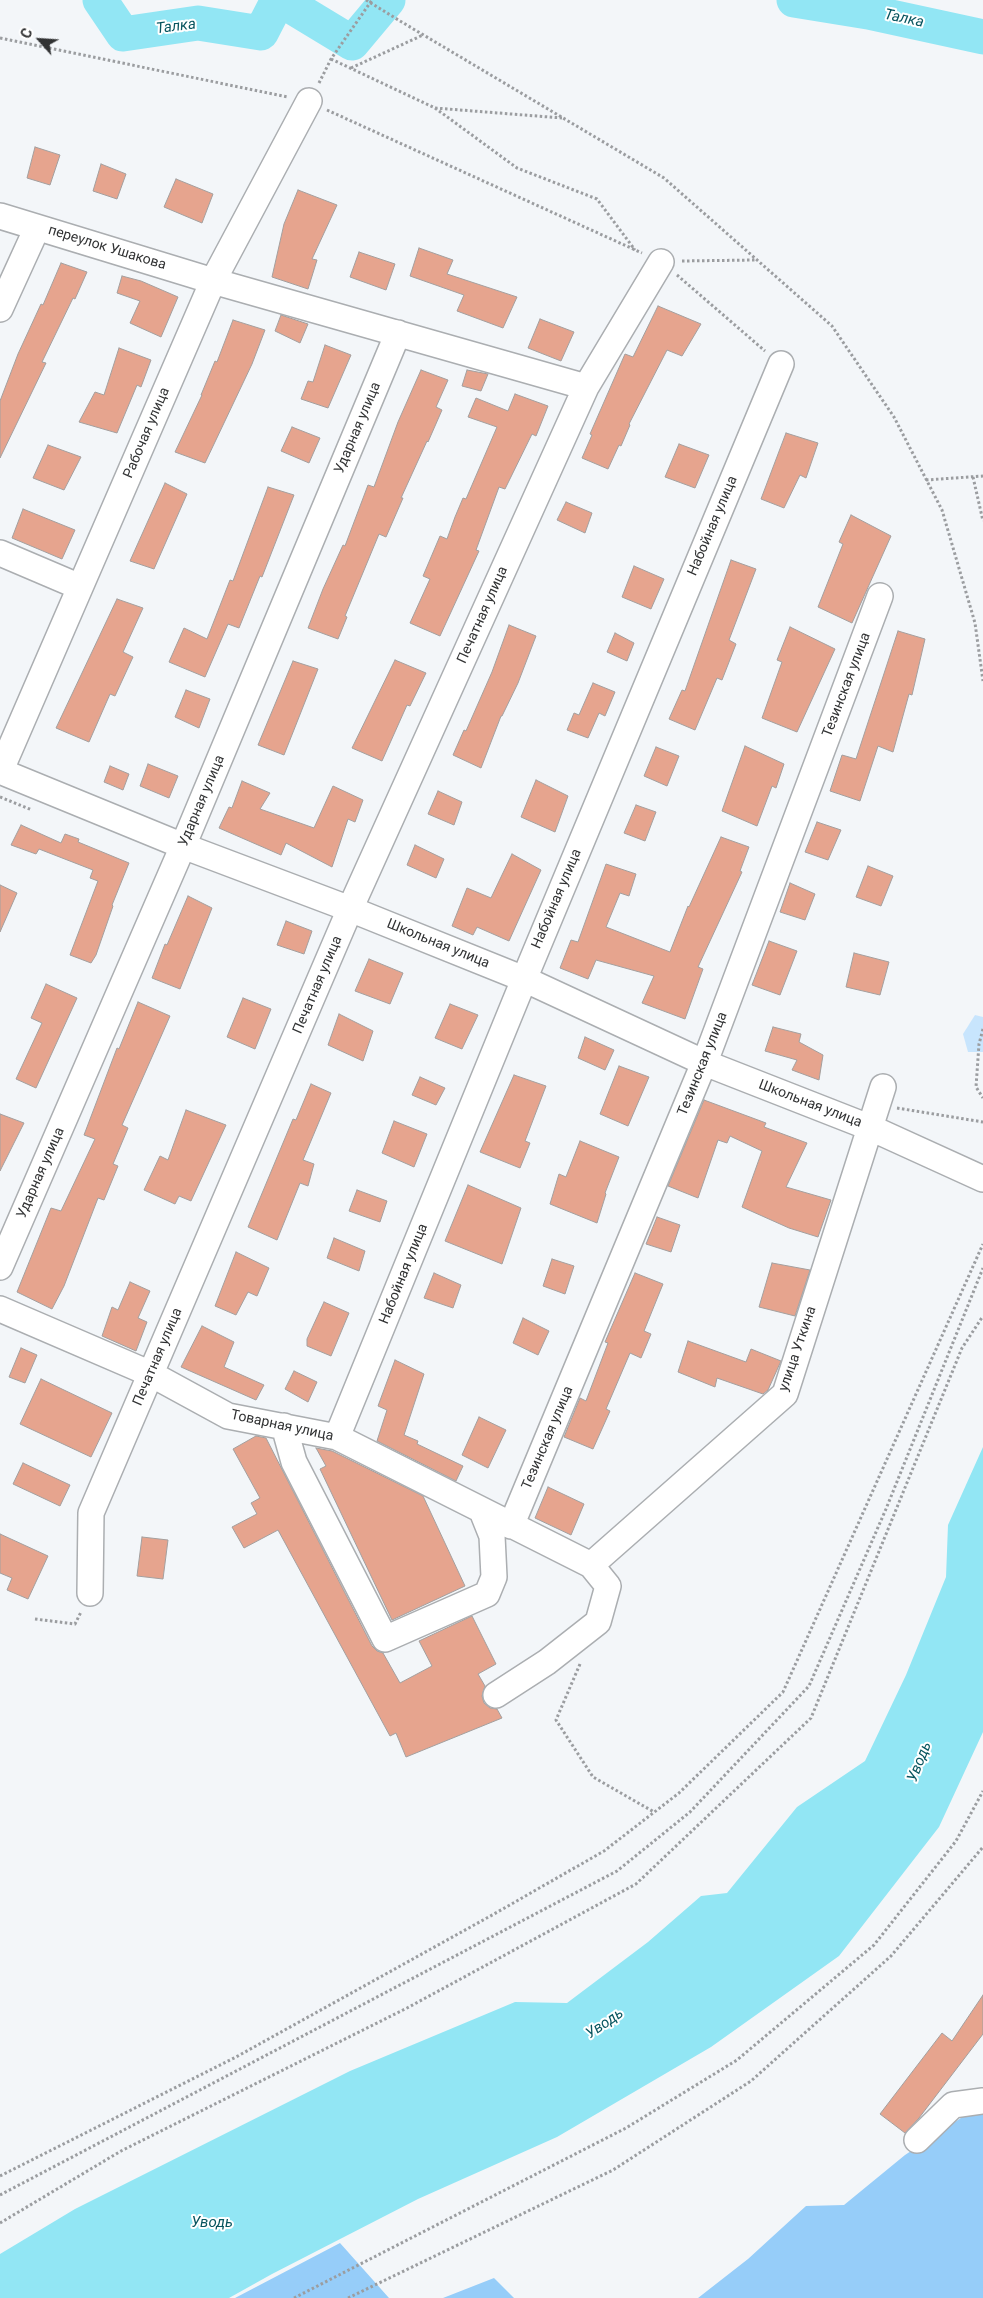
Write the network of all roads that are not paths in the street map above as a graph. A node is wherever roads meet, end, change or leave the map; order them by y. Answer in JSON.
{"nodes":[{"id":1,"x":309,"y":101,"type":"road end"},
{"id":2,"x":0,"y":216,"type":"edge"},
{"id":3,"x":37,"y":228,"type":"junction"},
{"id":4,"x":661,"y":262,"type":"road end"},
{"id":5,"x":213,"y":281,"type":"junction"},
{"id":6,"x":0,"y":309,"type":"edge"},
{"id":7,"x":398,"y":334,"type":"junction"},
{"id":8,"x":781,"y":364,"type":"road end"},
{"id":9,"x":586,"y":387,"type":"junction"},
{"id":10,"x":0,"y":553,"type":"edge"},
{"id":11,"x":80,"y":587,"type":"junction"},
{"id":12,"x":880,"y":596,"type":"dead end"},
{"id":13,"x":0,"y":772,"type":"edge"},
{"id":14,"x":183,"y":846,"type":"junction"},
{"id":15,"x":350,"y":909,"type":"junction"},
{"id":16,"x":524,"y":979,"type":"junction"},
{"id":17,"x":704,"y":1063,"type":"junction"},
{"id":18,"x":877,"y":1107,"type":"junction"},
{"id":19,"x":983,"y":1179,"type":"edge"},
{"id":20,"x":0,"y":1266,"type":"edge"},
{"id":21,"x":0,"y":1309,"type":"edge"},
{"id":22,"x":151,"y":1374,"type":"junction"},
{"id":23,"x":284,"y":1426,"type":"junction"},
{"id":24,"x":337,"y":1436,"type":"junction"},
{"id":25,"x":482,"y":1511,"type":"junction"},
{"id":26,"x":511,"y":1526,"type":"junction"},
{"id":27,"x":591,"y":1565,"type":"junction"},
{"id":28,"x":90,"y":1593,"type":"road end"},
{"id":29,"x":496,"y":1695,"type":"dead end"},
{"id":30,"x":983,"y":2101,"type":"edge"},
{"id":31,"x":917,"y":2140,"type":"dead end"}],
"edges":[{"from":1,"to":5,"type":"street","name":"Рабочая улица"},
{"from":2,"to":3,"type":"street","name":"переулок Ушакова"},
{"from":3,"to":5,"type":"street","name":"переулок Ушакова"},
{"from":3,"to":6,"type":"street"},
{"from":4,"to":9,"type":"street","name":"Печатная улица"},
{"from":5,"to":7,"type":"street","name":"переулок Ушакова"},
{"from":5,"to":11,"type":"street","name":"Рабочая улица"},
{"from":7,"to":9,"type":"street","name":"переулок Ушакова"},
{"from":7,"to":14,"type":"street","name":"Ударная улица"},
{"from":8,"to":16,"type":"street","name":"Набойная улица"},
{"from":9,"to":15,"type":"street","name":"Печатная улица"},
{"from":10,"to":11,"type":"street"},
{"from":11,"to":13,"type":"street","name":"Рабочая улица"},
{"from":12,"to":17,"type":"street","name":"Тезинская улица"},
{"from":13,"to":14,"type":"street","name":"Школьная улица"},
{"from":14,"to":15,"type":"street","name":"Школьная улица"},
{"from":14,"to":20,"type":"street","name":"Ударная улица"},
{"from":15,"to":16,"type":"street","name":"Школьная улица"},
{"from":15,"to":22,"type":"street","name":"Печатная улица"},
{"from":16,"to":17,"type":"street","name":"Школьная улица"},
{"from":16,"to":24,"type":"street","name":"Набойная улица"},
{"from":17,"to":18,"type":"street","name":"Школьная улица"},
{"from":17,"to":26,"type":"street","name":"Тезинская улица"},
{"from":18,"to":19,"type":"street","name":"Школьная улица"},
{"from":18,"to":27,"type":"street","name":"улица Уткина"},
{"from":21,"to":22,"type":"street","name":"Товарная улица"},
{"from":22,"to":23,"type":"street","name":"Товарная улица"},
{"from":22,"to":28,"type":"street","name":"Печатная улица"},
{"from":23,"to":24,"type":"street","name":"Товарная улица"},
{"from":23,"to":25,"type":"street"},
{"from":24,"to":25,"type":"street","name":"Товарная улица"},
{"from":25,"to":26,"type":"street","name":"Товарная улица"},
{"from":26,"to":27,"type":"street","name":"Товарная улица"},
{"from":27,"to":29,"type":"street","name":"Товарная улица"},
{"from":30,"to":31,"type":"street"}]}
